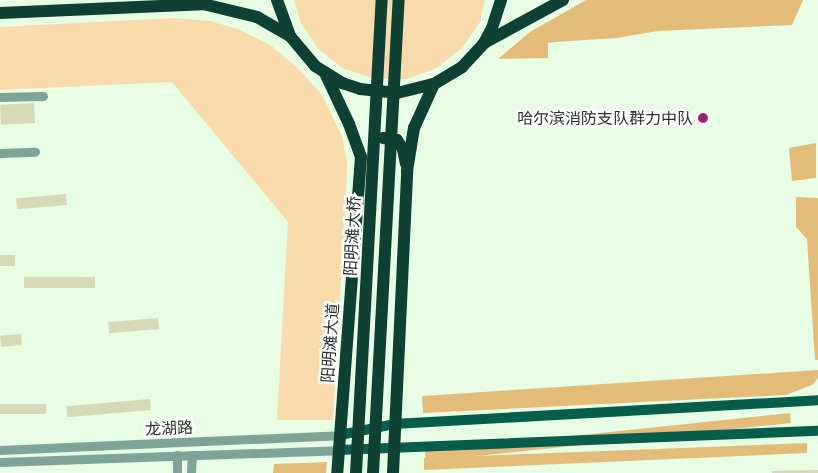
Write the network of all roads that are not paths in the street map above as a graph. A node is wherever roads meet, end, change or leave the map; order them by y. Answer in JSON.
{"nodes":[{"id":1,"x":219,"y":0,"type":"edge"},
{"id":2,"x":277,"y":0,"type":"edge"},
{"id":3,"x":382,"y":0,"type":"edge"},
{"id":4,"x":399,"y":0,"type":"edge"},
{"id":5,"x":501,"y":0,"type":"edge"},
{"id":6,"x":563,"y":0,"type":"edge"},
{"id":7,"x":203,"y":4,"type":"junction"},
{"id":8,"x":0,"y":13,"type":"edge"},
{"id":9,"x":290,"y":36,"type":"junction"},
{"id":10,"x":484,"y":43,"type":"junction"},
{"id":11,"x":325,"y":73,"type":"junction"},
{"id":12,"x":434,"y":84,"type":"junction"},
{"id":13,"x":43,"y":96,"type":"dead end"},
{"id":14,"x":0,"y":97,"type":"edge"},
{"id":15,"x":34,"y":152,"type":"dead end"},
{"id":16,"x":0,"y":153,"type":"edge"},
{"id":17,"x":360,"y":157,"type":"junction"},
{"id":18,"x":408,"y":171,"type":"junction"},
{"id":19,"x":818,"y":400,"type":"edge"},
{"id":20,"x":394,"y":424,"type":"junction"},
{"id":21,"x":818,"y":431,"type":"edge"},
{"id":22,"x":340,"y":435,"type":"junction"},
{"id":23,"x":0,"y":450,"type":"edge"},
{"id":24,"x":339,"y":450,"type":"junction"},
{"id":25,"x":393,"y":450,"type":"junction"},
{"id":26,"x":177,"y":455,"type":"junction"},
{"id":27,"x":192,"y":455,"type":"junction"},
{"id":28,"x":0,"y":462,"type":"edge"},
{"id":29,"x":177,"y":473,"type":"edge"},
{"id":30,"x":191,"y":473,"type":"edge"},
{"id":31,"x":337,"y":473,"type":"edge"},
{"id":32,"x":356,"y":473,"type":"edge"},
{"id":33,"x":373,"y":473,"type":"edge"},
{"id":34,"x":393,"y":473,"type":"edge"}],
"edges":[{"from":1,"to":7,"type":"highway"},
{"from":2,"to":9,"type":"highway"},
{"from":3,"to":32,"type":"highway","name":"阳明滩大桥"},
{"from":4,"to":33,"type":"highway","name":"阳明滩大桥"},
{"from":5,"to":10,"type":"highway"},
{"from":6,"to":10,"type":"highway"},
{"from":7,"to":8,"type":"highway"},
{"from":7,"to":9,"type":"highway"},
{"from":9,"to":11,"type":"highway"},
{"from":10,"to":12,"type":"highway"},
{"from":11,"to":12,"type":"highway"},
{"from":11,"to":17,"type":"highway","name":"阳明滩大道"},
{"from":12,"to":18,"type":"highway"},
{"from":13,"to":14,"type":"street"},
{"from":15,"to":16,"type":"street"},
{"from":17,"to":18,"type":"highway"},
{"from":17,"to":22,"type":"highway","name":"阳明滩大道"},
{"from":18,"to":20,"type":"highway"},
{"from":19,"to":20,"type":"main road"},
{"from":20,"to":22,"type":"main road"},
{"from":20,"to":25,"type":"highway"},
{"from":21,"to":25,"type":"main road"},
{"from":22,"to":23,"type":"street","name":"龙湖路"},
{"from":22,"to":24,"type":"highway","name":"阳明滩大道"},
{"from":24,"to":25,"type":"main road"},
{"from":24,"to":27,"type":"street","name":"龙湖路"},
{"from":24,"to":31,"type":"highway","name":"阳明滩大道"},
{"from":25,"to":34,"type":"highway"},
{"from":26,"to":27,"type":"street","name":"龙湖路"},
{"from":26,"to":28,"type":"street","name":"龙湖路"},
{"from":26,"to":29,"type":"street"},
{"from":27,"to":30,"type":"street"}]}
